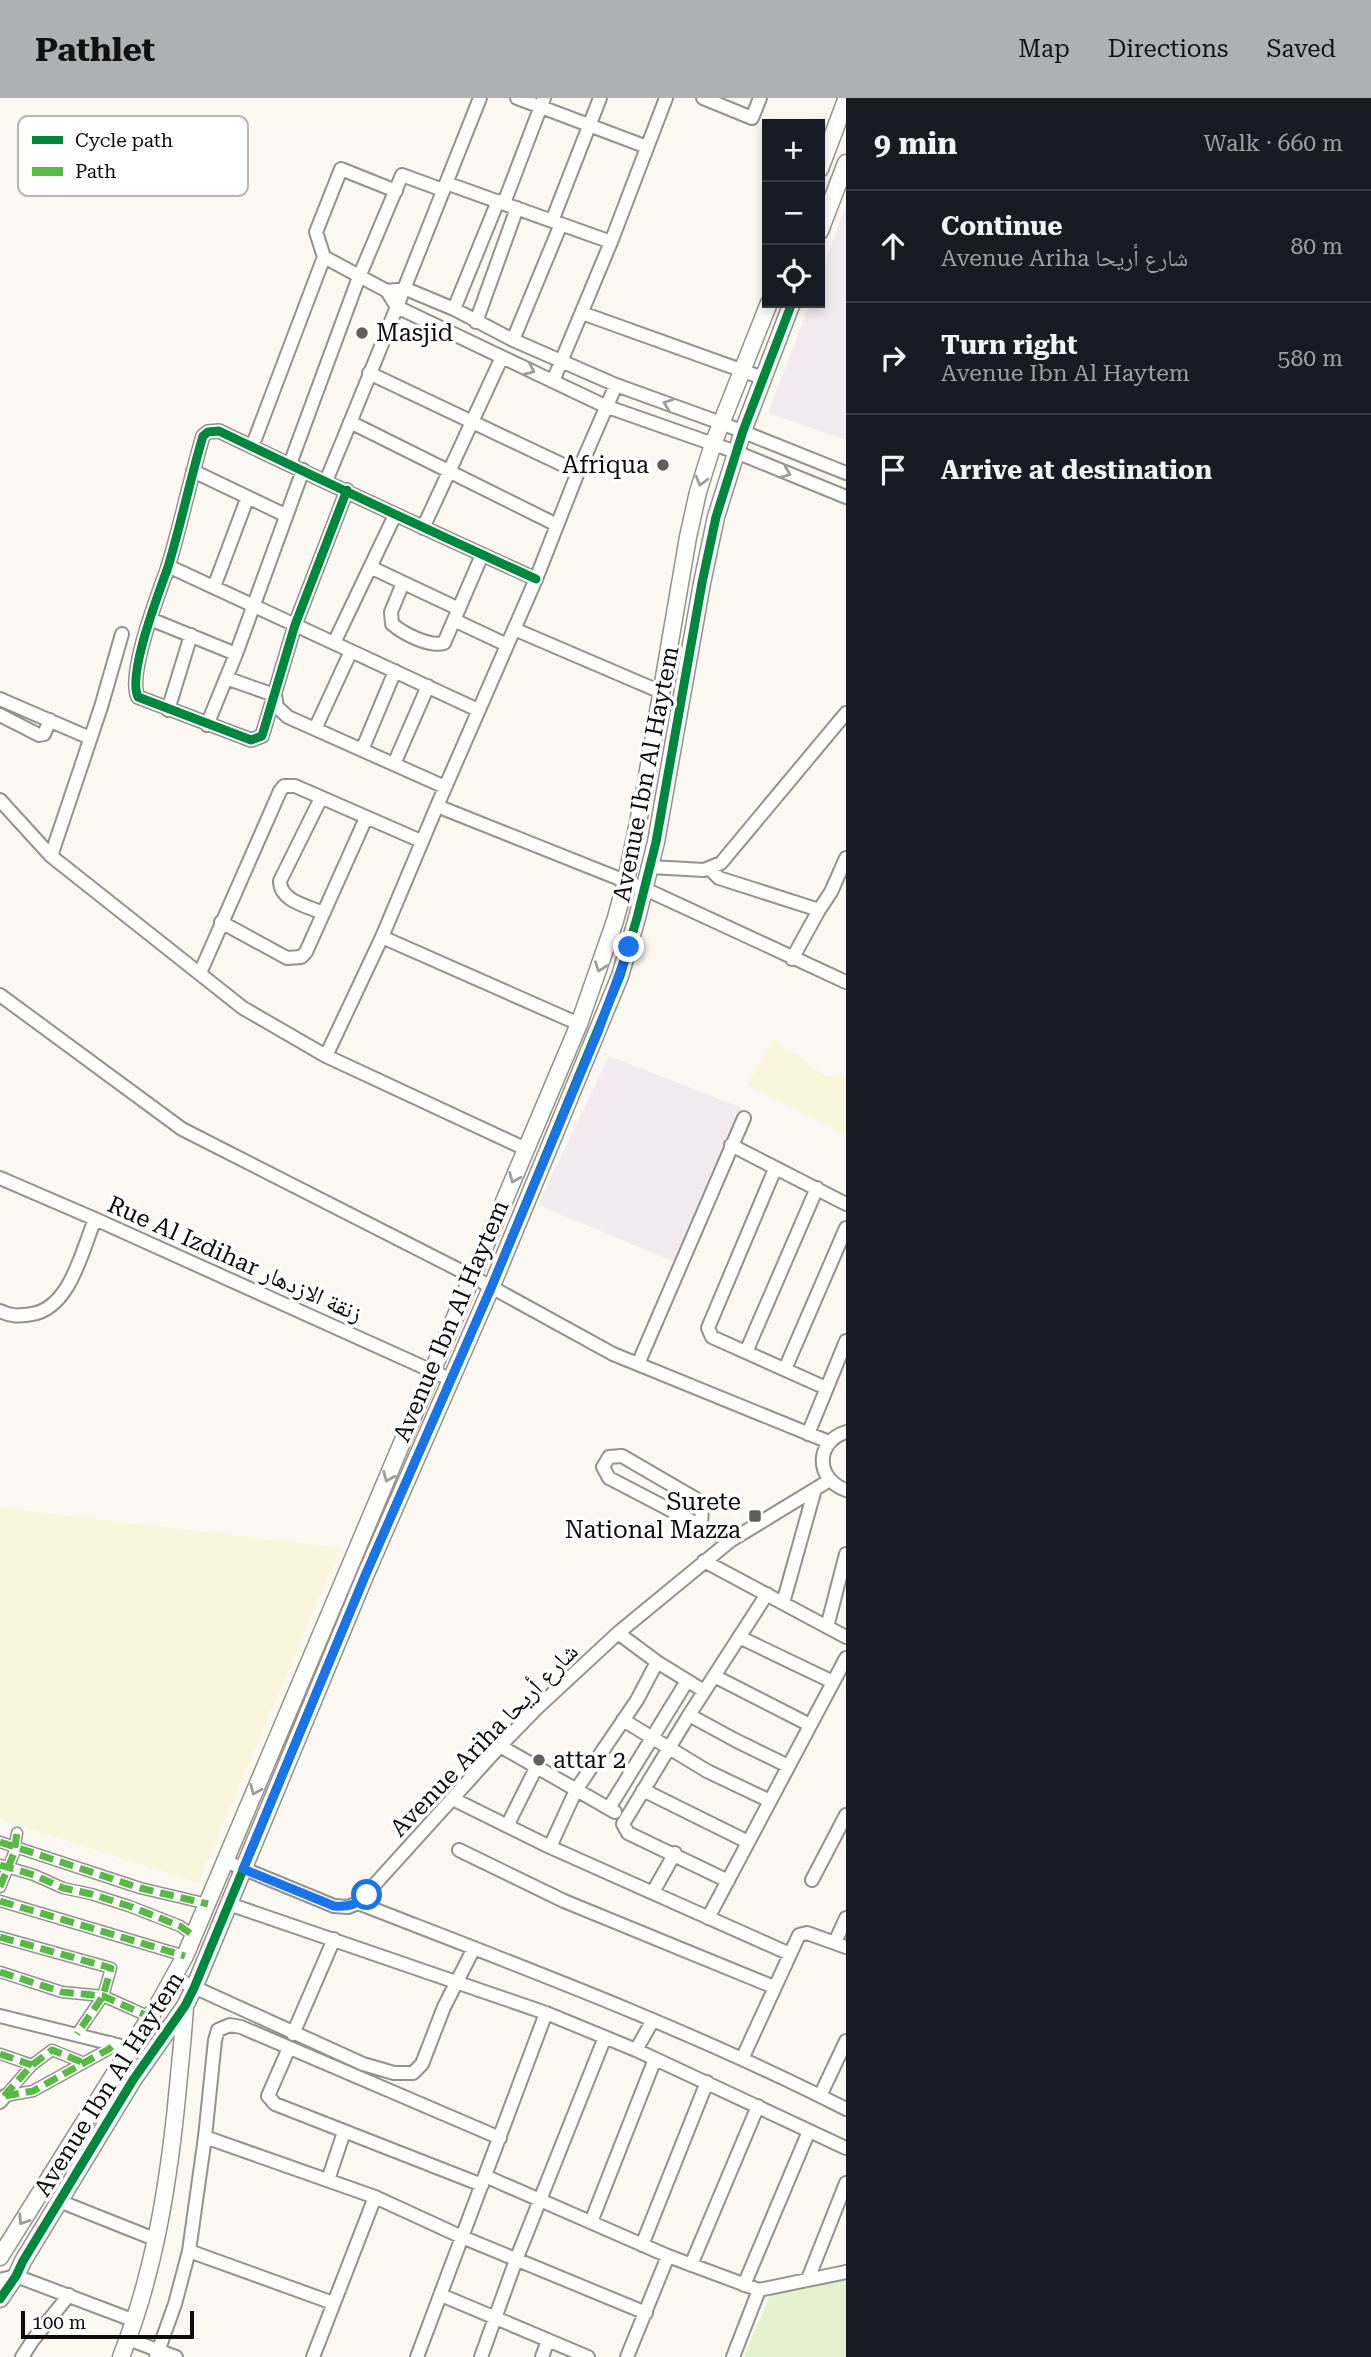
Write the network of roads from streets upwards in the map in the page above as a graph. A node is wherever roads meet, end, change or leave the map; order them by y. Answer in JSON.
{"nodes":[{"id":1,"x":481,"y":98,"type":"edge"},
{"id":2,"x":517,"y":98,"type":"edge"},
{"id":3,"x":600,"y":98,"type":"edge"},
{"id":4,"x":666,"y":98,"type":"edge"},
{"id":5,"x":703,"y":98,"type":"edge"},
{"id":6,"x":760,"y":98,"type":"edge"},
{"id":7,"x":846,"y":100,"type":"edge"},
{"id":8,"x":542,"y":102,"type":"edge"},
{"id":9,"x":590,"y":125,"type":"junction"},
{"id":10,"x":647,"y":147,"type":"junction"},
{"id":11,"x":825,"y":156,"type":"edge"},
{"id":12,"x":846,"y":163,"type":"edge"},
{"id":13,"x":445,"y":186,"type":"junction"},
{"id":14,"x":396,"y":191,"type":"junction"},
{"id":15,"x":501,"y":202,"type":"junction"},
{"id":16,"x":517,"y":208,"type":"junction"},
{"id":17,"x":825,"y":218,"type":"edge"},
{"id":18,"x":557,"y":222,"type":"junction"},
{"id":19,"x":611,"y":242,"type":"junction"},
{"id":20,"x":324,"y":257,"type":"junction"},
{"id":21,"x":359,"y":277,"type":"junction"},
{"id":22,"x":406,"y":289,"type":"junction"},
{"id":23,"x":387,"y":291,"type":"junction"},
{"id":24,"x":397,"y":307,"type":"junction"},
{"id":25,"x":767,"y":308,"type":"edge"},
{"id":26,"x":790,"y":308,"type":"edge"},
{"id":27,"x":454,"y":309,"type":"junction"},
{"id":28,"x":582,"y":313,"type":"junction"},
{"id":29,"x":476,"y":322,"type":"junction"},
{"id":30,"x":513,"y":340,"type":"junction"},
{"id":31,"x":502,"y":357,"type":"junction"},
{"id":32,"x":562,"y":361,"type":"junction"},
{"id":33,"x":743,"y":371,"type":"junction"},
{"id":34,"x":369,"y":373,"type":"junction"},
{"id":35,"x":763,"y":378,"type":"junction"},
{"id":36,"x":553,"y":381,"type":"junction"},
{"id":37,"x":616,"y":385,"type":"junction"},
{"id":38,"x":605,"y":406,"type":"junction"},
{"id":39,"x":351,"y":422,"type":"junction"},
{"id":40,"x":473,"y":422,"type":"junction"},
{"id":41,"x":721,"y":423,"type":"junction"},
{"id":42,"x":743,"y":431,"type":"junction"},
{"id":43,"x":713,"y":444,"type":"junction"},
{"id":44,"x":252,"y":447,"type":"junction"},
{"id":45,"x":736,"y":452,"type":"junction"},
{"id":46,"x":290,"y":464,"type":"junction"},
{"id":47,"x":303,"y":470,"type":"junction"},
{"id":48,"x":193,"y":471,"type":"junction"},
{"id":49,"x":449,"y":472,"type":"junction"},
{"id":50,"x":578,"y":472,"type":"junction"},
{"id":51,"x":846,"y":473,"type":"edge"},
{"id":52,"x":326,"y":481,"type":"junction"},
{"id":53,"x":347,"y":490,"type":"junction"},
{"id":54,"x":846,"y":497,"type":"edge"},
{"id":55,"x":247,"y":499,"type":"junction"},
{"id":56,"x":285,"y":515,"type":"junction"},
{"id":57,"x":395,"y":515,"type":"junction"},
{"id":58,"x":557,"y":526,"type":"junction"},
{"id":59,"x":423,"y":528,"type":"junction"},
{"id":60,"x":482,"y":555,"type":"junction"},
{"id":61,"x":168,"y":566,"type":"junction"},
{"id":62,"x":370,"y":567,"type":"junction"},
{"id":63,"x":536,"y":579,"type":"junction"},
{"id":64,"x":404,"y":583,"type":"junction"},
{"id":65,"x":214,"y":587,"type":"junction"},
{"id":66,"x":253,"y":606,"type":"junction"},
{"id":67,"x":457,"y":614,"type":"junction"},
{"id":68,"x":150,"y":619,"type":"junction"},
{"id":69,"x":295,"y":625,"type":"junction"},
{"id":70,"x":514,"y":629,"type":"junction"},
{"id":71,"x":122,"y":634,"type":"dead end"},
{"id":72,"x":191,"y":635,"type":"junction"},
{"id":73,"x":334,"y":643,"type":"junction"},
{"id":74,"x":508,"y":645,"type":"junction"},
{"id":75,"x":351,"y":651,"type":"junction"},
{"id":76,"x":236,"y":654,"type":"junction"},
{"id":77,"x":395,"y":671,"type":"junction"},
{"id":78,"x":226,"y":678,"type":"junction"},
{"id":79,"x":428,"y":686,"type":"junction"},
{"id":80,"x":662,"y":692,"type":"junction"},
{"id":81,"x":274,"y":695,"type":"junction"},
{"id":82,"x":0,"y":699,"type":"edge"},
{"id":83,"x":168,"y":710,"type":"junction"},
{"id":84,"x":478,"y":710,"type":"junction"},
{"id":85,"x":846,"y":713,"type":"edge"},
{"id":86,"x":0,"y":715,"type":"edge"},
{"id":87,"x":50,"y":720,"type":"junction"},
{"id":88,"x":207,"y":725,"type":"junction"},
{"id":89,"x":315,"y":729,"type":"junction"},
{"id":90,"x":90,"y":738,"type":"junction"},
{"id":91,"x":362,"y":750,"type":"junction"},
{"id":92,"x":394,"y":764,"type":"junction"},
{"id":93,"x":445,"y":786,"type":"junction"},
{"id":94,"x":321,"y":798,"type":"junction"},
{"id":95,"x":0,"y":800,"type":"edge"},
{"id":96,"x":438,"y":806,"type":"junction"},
{"id":97,"x":366,"y":818,"type":"junction"},
{"id":98,"x":421,"y":841,"type":"junction"},
{"id":99,"x":51,"y":856,"type":"junction"},
{"id":100,"x":846,"y":858,"type":"edge"},
{"id":101,"x":650,"y":867,"type":"junction"},
{"id":102,"x":710,"y":869,"type":"junction"},
{"id":103,"x":626,"y":881,"type":"junction"},
{"id":104,"x":645,"y":889,"type":"junction"},
{"id":105,"x":819,"y":911,"type":"junction"},
{"id":106,"x":323,"y":913,"type":"junction"},
{"id":107,"x":221,"y":922,"type":"junction"},
{"id":108,"x":382,"y":937,"type":"junction"},
{"id":109,"x":792,"y":959,"type":"junction"},
{"id":110,"x":200,"y":973,"type":"junction"},
{"id":111,"x":846,"y":982,"type":"edge"},
{"id":112,"x":0,"y":995,"type":"edge"},
{"id":113,"x":579,"y":1024,"type":"junction"},
{"id":114,"x":326,"y":1056,"type":"junction"},
{"id":115,"x":744,"y":1118,"type":"dead end"},
{"id":116,"x":731,"y":1145,"type":"junction"},
{"id":117,"x":526,"y":1149,"type":"junction"},
{"id":118,"x":775,"y":1170,"type":"junction"},
{"id":119,"x":0,"y":1178,"type":"edge"},
{"id":120,"x":817,"y":1188,"type":"junction"},
{"id":121,"x":846,"y":1204,"type":"edge"},
{"id":122,"x":95,"y":1219,"type":"junction"},
{"id":123,"x":846,"y":1228,"type":"edge"},
{"id":124,"x":472,"y":1277,"type":"junction"},
{"id":125,"x":491,"y":1288,"type":"junction"},
{"id":126,"x":0,"y":1311,"type":"edge"},
{"id":127,"x":846,"y":1341,"type":"edge"},
{"id":128,"x":746,"y":1352,"type":"junction"},
{"id":129,"x":638,"y":1364,"type":"junction"},
{"id":130,"x":785,"y":1369,"type":"junction"},
{"id":131,"x":433,"y":1371,"type":"junction"},
{"id":132,"x":452,"y":1380,"type":"junction"},
{"id":133,"x":826,"y":1388,"type":"junction"},
{"id":134,"x":846,"y":1432,"type":"edge"},
{"id":135,"x":808,"y":1434,"type":"junction"},
{"id":136,"x":829,"y":1442,"type":"junction"},
{"id":137,"x":830,"y":1480,"type":"junction"},
{"id":138,"x":815,"y":1489,"type":"junction"},
{"id":139,"x":846,"y":1490,"type":"edge"},
{"id":140,"x":701,"y":1526,"type":"junction"},
{"id":141,"x":730,"y":1541,"type":"junction"},
{"id":142,"x":846,"y":1554,"type":"edge"},
{"id":143,"x":704,"y":1561,"type":"junction"},
{"id":144,"x":767,"y":1594,"type":"junction"},
{"id":145,"x":783,"y":1603,"type":"junction"},
{"id":146,"x":827,"y":1627,"type":"junction"},
{"id":147,"x":618,"y":1633,"type":"junction"},
{"id":148,"x":739,"y":1637,"type":"junction"},
{"id":149,"x":846,"y":1637,"type":"edge"},
{"id":150,"x":846,"y":1658,"type":"edge"},
{"id":151,"x":657,"y":1662,"type":"junction"},
{"id":152,"x":714,"y":1676,"type":"junction"},
{"id":153,"x":687,"y":1681,"type":"junction"},
{"id":154,"x":833,"y":1682,"type":"junction"},
{"id":155,"x":704,"y":1691,"type":"junction"},
{"id":156,"x":670,"y":1709,"type":"junction"},
{"id":157,"x":687,"y":1717,"type":"junction"},
{"id":158,"x":623,"y":1720,"type":"junction"},
{"id":159,"x":810,"y":1725,"type":"junction"},
{"id":160,"x":652,"y":1739,"type":"junction"},
{"id":161,"x":500,"y":1746,"type":"junction"},
{"id":162,"x":668,"y":1748,"type":"junction"},
{"id":163,"x":788,"y":1766,"type":"junction"},
{"id":164,"x":536,"y":1768,"type":"junction"},
{"id":165,"x":576,"y":1790,"type":"junction"},
{"id":166,"x":643,"y":1790,"type":"junction"},
{"id":167,"x":453,"y":1798,"type":"junction"},
{"id":168,"x":770,"y":1801,"type":"junction"},
{"id":169,"x":608,"y":1808,"type":"junction"},
{"id":170,"x":846,"y":1815,"type":"edge"},
{"id":171,"x":625,"y":1817,"type":"junction"},
{"id":172,"x":506,"y":1826,"type":"junction"},
{"id":173,"x":17,"y":1833,"type":"dead end"},
{"id":174,"x":0,"y":1842,"type":"edge"},
{"id":175,"x":748,"y":1842,"type":"junction"},
{"id":176,"x":15,"y":1847,"type":"junction"},
{"id":177,"x":550,"y":1847,"type":"junction"},
{"id":178,"x":459,"y":1850,"type":"dead end"},
{"id":179,"x":675,"y":1853,"type":"junction"},
{"id":180,"x":225,"y":1861,"type":"junction"},
{"id":181,"x":4,"y":1866,"type":"edge"},
{"id":182,"x":243,"y":1869,"type":"junction"},
{"id":183,"x":812,"y":1880,"type":"dead end"},
{"id":184,"x":728,"y":1881,"type":"junction"},
{"id":185,"x":0,"y":1887,"type":"edge"},
{"id":186,"x":653,"y":1892,"type":"junction"},
{"id":187,"x":0,"y":1901,"type":"edge"},
{"id":188,"x":358,"y":1903,"type":"junction"},
{"id":189,"x":208,"y":1904,"type":"junction"},
{"id":190,"x":229,"y":1904,"type":"junction"},
{"id":191,"x":708,"y":1918,"type":"junction"},
{"id":192,"x":846,"y":1918,"type":"edge"},
{"id":193,"x":194,"y":1936,"type":"junction"},
{"id":194,"x":0,"y":1937,"type":"edge"},
{"id":195,"x":334,"y":1939,"type":"junction"},
{"id":196,"x":840,"y":1945,"type":"edge"},
{"id":197,"x":474,"y":1948,"type":"junction"},
{"id":198,"x":790,"y":1954,"type":"junction"},
{"id":199,"x":185,"y":1956,"type":"junction"},
{"id":200,"x":0,"y":1972,"type":"edge"},
{"id":201,"x":174,"y":1978,"type":"junction"},
{"id":202,"x":457,"y":1983,"type":"junction"},
{"id":203,"x":774,"y":1987,"type":"junction"},
{"id":204,"x":194,"y":1988,"type":"junction"},
{"id":205,"x":103,"y":1996,"type":"junction"},
{"id":206,"x":185,"y":2006,"type":"junction"},
{"id":207,"x":546,"y":2013,"type":"junction"},
{"id":208,"x":0,"y":2016,"type":"edge"},
{"id":209,"x":150,"y":2017,"type":"junction"},
{"id":210,"x":653,"y":2020,"type":"junction"},
{"id":211,"x":166,"y":2032,"type":"junction"},
{"id":212,"x":77,"y":2034,"type":"junction"},
{"id":213,"x":293,"y":2034,"type":"junction"},
{"id":214,"x":605,"y":2037,"type":"junction"},
{"id":215,"x":846,"y":2041,"type":"edge"},
{"id":216,"x":111,"y":2042,"type":"junction"},
{"id":217,"x":130,"y":2048,"type":"junction"},
{"id":218,"x":289,"y":2048,"type":"junction"},
{"id":219,"x":636,"y":2050,"type":"junction"},
{"id":220,"x":0,"y":2054,"type":"edge"},
{"id":221,"x":655,"y":2059,"type":"junction"},
{"id":222,"x":742,"y":2059,"type":"junction"},
{"id":223,"x":84,"y":2063,"type":"junction"},
{"id":224,"x":32,"y":2065,"type":"junction"},
{"id":225,"x":179,"y":2075,"type":"junction"},
{"id":226,"x":707,"y":2082,"type":"junction"},
{"id":227,"x":820,"y":2096,"type":"junction"},
{"id":228,"x":2,"y":2098,"type":"edge"},
{"id":229,"x":758,"y":2106,"type":"junction"},
{"id":230,"x":846,"y":2109,"type":"edge"},
{"id":231,"x":809,"y":2131,"type":"junction"},
{"id":232,"x":344,"y":2132,"type":"junction"},
{"id":233,"x":205,"y":2137,"type":"junction"},
{"id":234,"x":500,"y":2138,"type":"junction"},
{"id":235,"x":846,"y":2148,"type":"edge"},
{"id":236,"x":328,"y":2180,"type":"junction"},
{"id":237,"x":483,"y":2181,"type":"junction"},
{"id":238,"x":846,"y":2183,"type":"edge"},
{"id":239,"x":375,"y":2197,"type":"junction"},
{"id":240,"x":539,"y":2200,"type":"junction"},
{"id":241,"x":59,"y":2201,"type":"junction"},
{"id":242,"x":591,"y":2222,"type":"junction"},
{"id":243,"x":462,"y":2237,"type":"junction"},
{"id":244,"x":157,"y":2241,"type":"junction"},
{"id":245,"x":642,"y":2245,"type":"junction"},
{"id":246,"x":188,"y":2251,"type":"junction"},
{"id":247,"x":668,"y":2256,"type":"junction"},
{"id":248,"x":0,"y":2257,"type":"edge"},
{"id":249,"x":516,"y":2260,"type":"junction"},
{"id":250,"x":691,"y":2265,"type":"junction"},
{"id":251,"x":846,"y":2272,"type":"edge"},
{"id":252,"x":8,"y":2278,"type":"edge"},
{"id":253,"x":808,"y":2279,"type":"junction"},
{"id":254,"x":744,"y":2285,"type":"junction"},
{"id":255,"x":759,"y":2290,"type":"junction"},
{"id":256,"x":69,"y":2295,"type":"junction"},
{"id":257,"x":441,"y":2295,"type":"junction"},
{"id":258,"x":0,"y":2299,"type":"edge"},
{"id":259,"x":332,"y":2303,"type":"junction"},
{"id":260,"x":646,"y":2313,"type":"junction"},
{"id":261,"x":495,"y":2318,"type":"junction"},
{"id":262,"x":135,"y":2321,"type":"junction"},
{"id":263,"x":128,"y":2339,"type":"junction"},
{"id":264,"x":548,"y":2340,"type":"junction"},
{"id":265,"x":157,"y":2354,"type":"edge"},
{"id":266,"x":22,"y":2357,"type":"edge"},
{"id":267,"x":121,"y":2357,"type":"edge"},
{"id":268,"x":176,"y":2357,"type":"edge"},
{"id":269,"x":313,"y":2357,"type":"edge"},
{"id":270,"x":417,"y":2357,"type":"edge"},
{"id":271,"x":481,"y":2357,"type":"edge"},
{"id":272,"x":542,"y":2357,"type":"edge"},
{"id":273,"x":588,"y":2357,"type":"edge"},
{"id":274,"x":627,"y":2357,"type":"edge"},
{"id":275,"x":733,"y":2357,"type":"edge"}],
"edges":[{"from":1,"to":13,"type":"street"},
{"from":2,"to":8,"type":"street"},
{"from":3,"to":9,"type":"street"},
{"from":4,"to":10,"type":"street"},
{"from":5,"to":6,"type":"street"},
{"from":7,"to":11,"type":"street"},
{"from":8,"to":9,"type":"street"},
{"from":8,"to":15,"type":"street"},
{"from":9,"to":10,"type":"street"},
{"from":9,"to":18,"type":"street"},
{"from":10,"to":19,"type":"street"},
{"from":12,"to":17,"type":"street"},
{"from":13,"to":14,"type":"street"},
{"from":13,"to":15,"type":"street"},
{"from":13,"to":22,"type":"street"},
{"from":14,"to":20,"type":"street"},
{"from":14,"to":21,"type":"street"},
{"from":15,"to":16,"type":"street"},
{"from":15,"to":27,"type":"street"},
{"from":16,"to":18,"type":"street"},
{"from":16,"to":29,"type":"street"},
{"from":18,"to":19,"type":"street"},
{"from":18,"to":30,"type":"street"},
{"from":19,"to":28,"type":"street"},
{"from":20,"to":21,"type":"street"},
{"from":20,"to":44,"type":"street"},
{"from":21,"to":23,"type":"street"},
{"from":21,"to":46,"type":"street"},
{"from":22,"to":23,"type":"street"},
{"from":22,"to":24,"type":"street"},
{"from":22,"to":27,"type":"street"},
{"from":23,"to":24,"type":"street"},
{"from":24,"to":31,"type":"street"},
{"from":24,"to":34,"type":"street"},
{"from":25,"to":33,"type":"street","name":"Avenue Ibn Al Haytem"},
{"from":26,"to":35,"type":"street","name":"Avenue Ibn Al Haytem"},
{"from":27,"to":29,"type":"street"},
{"from":28,"to":32,"type":"street"},
{"from":28,"to":33,"type":"street"},
{"from":29,"to":30,"type":"street"},
{"from":30,"to":32,"type":"street"},
{"from":31,"to":36,"type":"street","one_way":true},
{"from":31,"to":40,"type":"street"},
{"from":32,"to":36,"type":"street"},
{"from":32,"to":37,"type":"street"},
{"from":33,"to":35,"type":"street"},
{"from":33,"to":41,"type":"street","name":"Avenue Ibn Al Haytem"},
{"from":34,"to":39,"type":"street"},
{"from":34,"to":40,"type":"street"},
{"from":35,"to":42,"type":"street","name":"Avenue Ibn Al Haytem"},
{"from":36,"to":38,"type":"street"},
{"from":37,"to":38,"type":"street"},
{"from":41,"to":37,"type":"street","one_way":true},
{"from":38,"to":43,"type":"street"},
{"from":38,"to":50,"type":"street"},
{"from":39,"to":49,"type":"street"},
{"from":39,"to":52,"type":"street"},
{"from":40,"to":49,"type":"street"},
{"from":40,"to":50,"type":"street"},
{"from":41,"to":42,"type":"street"},
{"from":41,"to":43,"type":"street","name":"Avenue Ibn Al Haytem"},
{"from":42,"to":45,"type":"street","name":"Avenue Ibn Al Haytem"},
{"from":42,"to":51,"type":"street"},
{"from":43,"to":45,"type":"street"},
{"from":43,"to":80,"type":"street","name":"Avenue Ibn Al Haytem","one_way":true},
{"from":44,"to":46,"type":"street"},
{"from":44,"to":48,"type":"street"},
{"from":45,"to":54,"type":"street","one_way":true},
{"from":45,"to":101,"type":"street","name":"Avenue Ibn Al Haytem"},
{"from":46,"to":47,"type":"street"},
{"from":47,"to":52,"type":"street"},
{"from":47,"to":56,"type":"street"},
{"from":48,"to":55,"type":"street"},
{"from":48,"to":61,"type":"street"},
{"from":49,"to":58,"type":"street"},
{"from":49,"to":59,"type":"street"},
{"from":50,"to":58,"type":"street"},
{"from":52,"to":53,"type":"street"},
{"from":53,"to":57,"type":"street"},
{"from":53,"to":69,"type":"street"},
{"from":55,"to":56,"type":"street"},
{"from":55,"to":65,"type":"street"},
{"from":56,"to":66,"type":"street"},
{"from":57,"to":59,"type":"street"},
{"from":57,"to":62,"type":"street"},
{"from":58,"to":63,"type":"street"},
{"from":59,"to":60,"type":"street"},
{"from":60,"to":63,"type":"street"},
{"from":60,"to":67,"type":"street"},
{"from":61,"to":65,"type":"street"},
{"from":61,"to":68,"type":"street"},
{"from":62,"to":64,"type":"street"},
{"from":62,"to":73,"type":"street"},
{"from":63,"to":70,"type":"street"},
{"from":64,"to":67,"type":"street"},
{"from":64,"to":67,"type":"street"},
{"from":65,"to":66,"type":"street"},
{"from":66,"to":69,"type":"street"},
{"from":66,"to":76,"type":"street"},
{"from":67,"to":74,"type":"street"},
{"from":68,"to":72,"type":"street"},
{"from":68,"to":83,"type":"street"},
{"from":69,"to":73,"type":"street"},
{"from":69,"to":81,"type":"street"},
{"from":70,"to":74,"type":"street"},
{"from":70,"to":80,"type":"street"},
{"from":71,"to":90,"type":"street"},
{"from":72,"to":76,"type":"street"},
{"from":72,"to":83,"type":"street"},
{"from":73,"to":75,"type":"street"},
{"from":74,"to":84,"type":"street"},
{"from":75,"to":77,"type":"street"},
{"from":75,"to":89,"type":"street"},
{"from":76,"to":78,"type":"street"},
{"from":77,"to":79,"type":"street"},
{"from":77,"to":91,"type":"street"},
{"from":78,"to":81,"type":"street"},
{"from":78,"to":88,"type":"street"},
{"from":79,"to":84,"type":"street"},
{"from":79,"to":92,"type":"street"},
{"from":80,"to":103,"type":"street","name":"Avenue Ibn Al Haytem"},
{"from":81,"to":88,"type":"street"},
{"from":81,"to":89,"type":"street"},
{"from":82,"to":87,"type":"street"},
{"from":83,"to":88,"type":"street"},
{"from":84,"to":93,"type":"street"},
{"from":85,"to":102,"type":"street"},
{"from":86,"to":87,"type":"street"},
{"from":87,"to":90,"type":"street"},
{"from":89,"to":91,"type":"street"},
{"from":90,"to":99,"type":"street"},
{"from":91,"to":92,"type":"street"},
{"from":92,"to":93,"type":"street"},
{"from":93,"to":96,"type":"street"},
{"from":94,"to":97,"type":"street"},
{"from":94,"to":106,"type":"street"},
{"from":94,"to":107,"type":"street"},
{"from":95,"to":99,"type":"street"},
{"from":96,"to":98,"type":"street"},
{"from":96,"to":103,"type":"street"},
{"from":97,"to":98,"type":"street"},
{"from":97,"to":106,"type":"street"},
{"from":98,"to":108,"type":"street"},
{"from":99,"to":110,"type":"street"},
{"from":100,"to":105,"type":"street"},
{"from":101,"to":102,"type":"street"},
{"from":101,"to":104,"type":"street","name":"Avenue Ibn Al Haytem"},
{"from":102,"to":105,"type":"street"},
{"from":103,"to":104,"type":"street"},
{"from":103,"to":113,"type":"street","name":"Avenue Ibn Al Haytem","one_way":true},
{"from":104,"to":109,"type":"street"},
{"from":104,"to":125,"type":"street","name":"Avenue Ibn Al Haytem"},
{"from":105,"to":109,"type":"street"},
{"from":106,"to":107,"type":"street"},
{"from":107,"to":110,"type":"street"},
{"from":108,"to":113,"type":"street"},
{"from":108,"to":114,"type":"street"},
{"from":109,"to":111,"type":"street"},
{"from":110,"to":114,"type":"street"},
{"from":112,"to":124,"type":"street"},
{"from":113,"to":117,"type":"street","name":"Avenue Ibn Al Haytem"},
{"from":114,"to":117,"type":"street"},
{"from":115,"to":116,"type":"street"},
{"from":116,"to":118,"type":"street"},
{"from":116,"to":129,"type":"street"},
{"from":117,"to":124,"type":"street","name":"Avenue Ibn Al Haytem","one_way":true},
{"from":118,"to":120,"type":"street"},
{"from":118,"to":128,"type":"street"},
{"from":119,"to":122,"type":"street","name":"Rue Al Izdihar زنقة الازدهار"},
{"from":120,"to":121,"type":"street"},
{"from":120,"to":128,"type":"street"},
{"from":122,"to":126,"type":"street"},
{"from":122,"to":131,"type":"street","name":"Rue Al Izdihar زنقة الازدهار"},
{"from":123,"to":130,"type":"street"},
{"from":124,"to":125,"type":"street"},
{"from":124,"to":131,"type":"street","name":"Avenue Ibn Al Haytem"},
{"from":125,"to":129,"type":"street"},
{"from":125,"to":132,"type":"street","name":"Avenue Ibn Al Haytem"},
{"from":127,"to":133,"type":"street"},
{"from":128,"to":130,"type":"street"},
{"from":129,"to":135,"type":"street"},
{"from":130,"to":133,"type":"street"},
{"from":131,"to":132,"type":"street","name":"Rue Al Izdihar زنقة الازدهار"},
{"from":131,"to":180,"type":"street","name":"Avenue Ibn Al Haytem","one_way":true},
{"from":132,"to":182,"type":"street","name":"Avenue Ibn Al Haytem"},
{"from":133,"to":135,"type":"street"},
{"from":134,"to":136,"type":"street"},
{"from":135,"to":136,"type":"street"},
{"from":136,"to":137,"type":"street"},
{"from":137,"to":138,"type":"street","name":"Avenue Ariha شارع أريحا"},
{"from":137,"to":139,"type":"street"},
{"from":138,"to":141,"type":"street","name":"Avenue Ariha شارع أريحا"},
{"from":138,"to":145,"type":"street"},
{"from":140,"to":140,"type":"street"},
{"from":140,"to":141,"type":"street"},
{"from":141,"to":143,"type":"street","name":"Avenue Ariha شارع أريحا"},
{"from":142,"to":146,"type":"street"},
{"from":143,"to":144,"type":"street"},
{"from":143,"to":147,"type":"street","name":"Avenue Ariha شارع أريحا"},
{"from":144,"to":145,"type":"street"},
{"from":144,"to":148,"type":"street"},
{"from":145,"to":146,"type":"street"},
{"from":146,"to":149,"type":"street"},
{"from":147,"to":151,"type":"street"},
{"from":147,"to":161,"type":"street","name":"Avenue Ariha شارع أريحا"},
{"from":148,"to":152,"type":"street"},
{"from":148,"to":154,"type":"street"},
{"from":150,"to":154,"type":"street"},
{"from":151,"to":153,"type":"street"},
{"from":151,"to":158,"type":"street"},
{"from":152,"to":155,"type":"street"},
{"from":152,"to":159,"type":"street"},
{"from":153,"to":155,"type":"street"},
{"from":153,"to":156,"type":"street"},
{"from":154,"to":159,"type":"street"},
{"from":155,"to":157,"type":"street"},
{"from":156,"to":157,"type":"street"},
{"from":156,"to":160,"type":"street"},
{"from":157,"to":162,"type":"street"},
{"from":157,"to":163,"type":"street"},
{"from":158,"to":160,"type":"street"},
{"from":158,"to":165,"type":"street"},
{"from":159,"to":163,"type":"street"},
{"from":160,"to":162,"type":"street"},
{"from":160,"to":169,"type":"street"},
{"from":161,"to":164,"type":"street"},
{"from":161,"to":167,"type":"street","name":"Avenue Ariha شارع أريحا"},
{"from":162,"to":166,"type":"street"},
{"from":162,"to":168,"type":"street"},
{"from":163,"to":168,"type":"street"},
{"from":164,"to":165,"type":"street"},
{"from":164,"to":172,"type":"street"},
{"from":165,"to":169,"type":"street"},
{"from":165,"to":177,"type":"street"},
{"from":166,"to":171,"type":"street"},
{"from":166,"to":175,"type":"street"},
{"from":167,"to":172,"type":"street"},
{"from":167,"to":188,"type":"street","name":"Avenue Ariha شارع أريحا"},
{"from":168,"to":175,"type":"street"},
{"from":169,"to":171,"type":"street"},
{"from":170,"to":183,"type":"street"},
{"from":171,"to":179,"type":"street"},
{"from":172,"to":177,"type":"street"},
{"from":173,"to":176,"type":"street"},
{"from":174,"to":176,"type":"street"},
{"from":175,"to":184,"type":"street"},
{"from":176,"to":181,"type":"street"},
{"from":176,"to":189,"type":"street"},
{"from":177,"to":186,"type":"street"},
{"from":178,"to":203,"type":"street"},
{"from":179,"to":184,"type":"street"},
{"from":179,"to":186,"type":"street"},
{"from":180,"to":182,"type":"street"},
{"from":180,"to":189,"type":"street","name":"Avenue Ibn Al Haytem"},
{"from":181,"to":185,"type":"street"},
{"from":181,"to":193,"type":"street"},
{"from":182,"to":188,"type":"street"},
{"from":182,"to":190,"type":"street","name":"Avenue Ibn Al Haytem"},
{"from":184,"to":191,"type":"street"},
{"from":186,"to":191,"type":"street"},
{"from":187,"to":199,"type":"street"},
{"from":188,"to":197,"type":"street"},
{"from":189,"to":193,"type":"street","name":"Avenue Ibn Al Haytem"},
{"from":190,"to":195,"type":"street"},
{"from":190,"to":204,"type":"street","name":"Avenue Ibn Al Haytem"},
{"from":191,"to":198,"type":"street"},
{"from":192,"to":196,"type":"street"},
{"from":193,"to":199,"type":"street","name":"Avenue Ibn Al Haytem"},
{"from":194,"to":205,"type":"street"},
{"from":195,"to":202,"type":"street"},
{"from":195,"to":213,"type":"street"},
{"from":196,"to":198,"type":"street"},
{"from":197,"to":202,"type":"street"},
{"from":197,"to":210,"type":"street"},
{"from":198,"to":203,"type":"street"},
{"from":199,"to":201,"type":"street","name":"Avenue Ibn Al Haytem"},
{"from":200,"to":205,"type":"street"},
{"from":201,"to":204,"type":"street"},
{"from":201,"to":209,"type":"street","name":"Avenue Ibn Al Haytem"},
{"from":202,"to":207,"type":"street"},
{"from":202,"to":213,"type":"street"},
{"from":203,"to":222,"type":"street"},
{"from":204,"to":206,"type":"street","name":"Avenue Ibn Al Haytem"},
{"from":204,"to":213,"type":"street"},
{"from":205,"to":209,"type":"street"},
{"from":205,"to":212,"type":"street"},
{"from":206,"to":211,"type":"street","name":"Avenue Ibn Al Haytem"},
{"from":206,"to":225,"type":"street"},
{"from":207,"to":214,"type":"street"},
{"from":207,"to":234,"type":"street"},
{"from":208,"to":212,"type":"street"},
{"from":209,"to":211,"type":"street"},
{"from":209,"to":217,"type":"street","name":"Avenue Ibn Al Haytem"},
{"from":210,"to":219,"type":"street"},
{"from":210,"to":222,"type":"street"},
{"from":211,"to":225,"type":"street"},
{"from":211,"to":241,"type":"street","name":"Avenue Ibn Al Haytem"},
{"from":212,"to":216,"type":"street"},
{"from":214,"to":219,"type":"street"},
{"from":214,"to":240,"type":"street"},
{"from":215,"to":227,"type":"street"},
{"from":216,"to":217,"type":"street"},
{"from":216,"to":223,"type":"street"},
{"from":217,"to":248,"type":"street","name":"Avenue Ibn Al Haytem","one_way":true},
{"from":218,"to":232,"type":"street"},
{"from":218,"to":233,"type":"street"},
{"from":218,"to":234,"type":"street"},
{"from":219,"to":221,"type":"street"},
{"from":220,"to":224,"type":"street"},
{"from":221,"to":226,"type":"street"},
{"from":221,"to":242,"type":"street"},
{"from":222,"to":227,"type":"street"},
{"from":223,"to":224,"type":"street"},
{"from":223,"to":228,"type":"street"},
{"from":224,"to":228,"type":"street"},
{"from":225,"to":244,"type":"street"},
{"from":226,"to":229,"type":"street"},
{"from":226,"to":245,"type":"street"},
{"from":227,"to":230,"type":"street"},
{"from":229,"to":231,"type":"street"},
{"from":229,"to":250,"type":"street"},
{"from":231,"to":235,"type":"street"},
{"from":231,"to":254,"type":"street"},
{"from":232,"to":236,"type":"street"},
{"from":232,"to":237,"type":"street"},
{"from":233,"to":236,"type":"street"},
{"from":233,"to":246,"type":"street"},
{"from":234,"to":237,"type":"street"},
{"from":236,"to":239,"type":"street"},
{"from":237,"to":240,"type":"street"},
{"from":237,"to":243,"type":"street"},
{"from":238,"to":253,"type":"street"},
{"from":239,"to":243,"type":"street"},
{"from":239,"to":259,"type":"street"},
{"from":240,"to":242,"type":"street"},
{"from":240,"to":249,"type":"street"},
{"from":241,"to":244,"type":"street"},
{"from":241,"to":252,"type":"street","name":"Avenue Ibn Al Haytem"},
{"from":242,"to":245,"type":"street"},
{"from":243,"to":249,"type":"street"},
{"from":243,"to":257,"type":"street"},
{"from":244,"to":262,"type":"street"},
{"from":245,"to":247,"type":"street"},
{"from":246,"to":259,"type":"street"},
{"from":246,"to":265,"type":"street"},
{"from":247,"to":250,"type":"street"},
{"from":247,"to":260,"type":"street"},
{"from":249,"to":260,"type":"street"},
{"from":249,"to":261,"type":"street"},
{"from":250,"to":254,"type":"street"},
{"from":251,"to":253,"type":"street"},
{"from":252,"to":256,"type":"street"},
{"from":252,"to":258,"type":"street","name":"Avenue Ibn Al Haytem"},
{"from":253,"to":255,"type":"street"},
{"from":254,"to":255,"type":"street"},
{"from":255,"to":275,"type":"street"},
{"from":256,"to":262,"type":"street"},
{"from":256,"to":266,"type":"street"},
{"from":257,"to":261,"type":"street"},
{"from":257,"to":270,"type":"street"},
{"from":259,"to":269,"type":"street"},
{"from":260,"to":274,"type":"street"},
{"from":261,"to":264,"type":"street"},
{"from":261,"to":271,"type":"street"},
{"from":262,"to":263,"type":"street"},
{"from":263,"to":265,"type":"street"},
{"from":263,"to":267,"type":"street"},
{"from":264,"to":272,"type":"street"},
{"from":264,"to":273,"type":"street"},
{"from":265,"to":268,"type":"street"}]}
